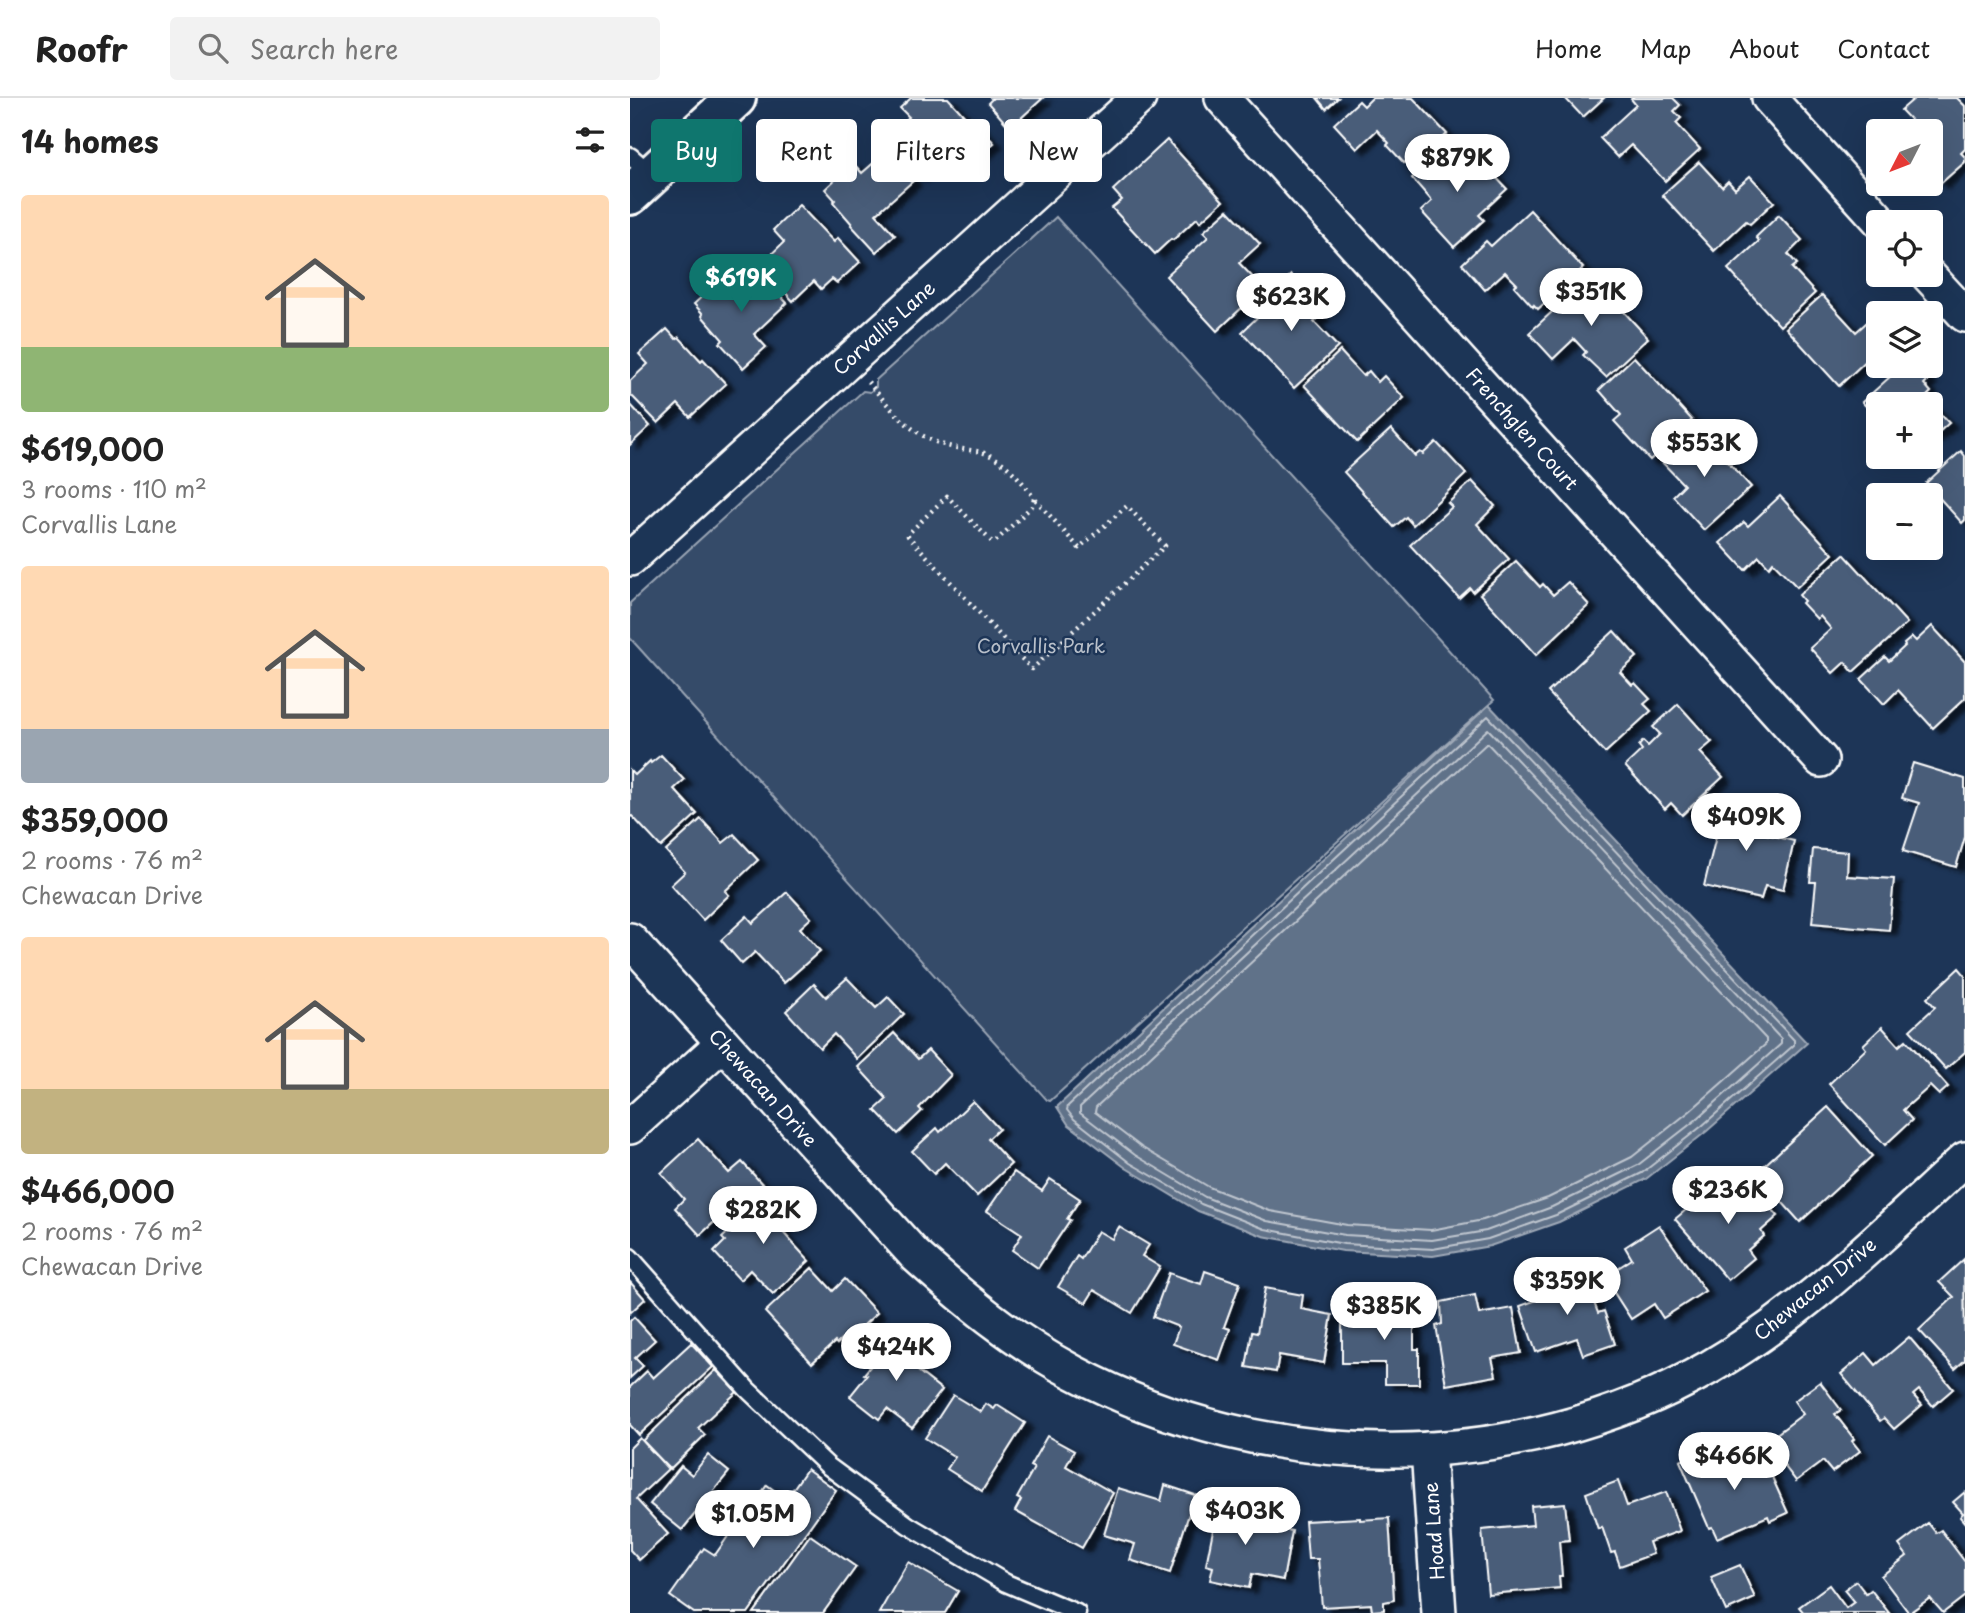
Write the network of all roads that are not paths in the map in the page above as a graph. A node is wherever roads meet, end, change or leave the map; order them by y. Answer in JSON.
{"nodes":[{"id":1,"x":736,"y":98,"type":"edge"},
{"id":2,"x":1139,"y":98,"type":"edge"},
{"id":3,"x":1222,"y":98,"type":"edge"},
{"id":4,"x":1769,"y":98,"type":"edge"},
{"id":5,"x":637,"y":175,"type":"edge"},
{"id":6,"x":1870,"y":210,"type":"edge"},
{"id":7,"x":1939,"y":287,"type":"edge"},
{"id":8,"x":1965,"y":315,"type":"edge"},
{"id":9,"x":630,"y":559,"type":"edge"},
{"id":10,"x":1821,"y":760,"type":"dead end"},
{"id":11,"x":630,"y":940,"type":"edge"},
{"id":12,"x":723,"y":1043,"type":"junction"},
{"id":13,"x":630,"y":1127,"type":"edge"},
{"id":14,"x":1965,"y":1159,"type":"edge"},
{"id":15,"x":630,"y":1257,"type":"edge"},
{"id":16,"x":1428,"y":1450,"type":"junction"},
{"id":17,"x":1077,"y":1613,"type":"edge"},
{"id":18,"x":1439,"y":1613,"type":"edge"}],
"edges":[{"from":1,"to":5,"type":"street"},
{"from":2,"to":9,"type":"street","name":"Corvallis Lane"},
{"from":3,"to":10,"type":"street","name":"Frenchglen Court"},
{"from":4,"to":6,"type":"street"},
{"from":7,"to":8,"type":"street"},
{"from":11,"to":12,"type":"street","name":"Chewacan Drive"},
{"from":12,"to":13,"type":"street"},
{"from":12,"to":16,"type":"street","name":"Chewacan Drive"},
{"from":14,"to":16,"type":"street","name":"Chewacan Drive"},
{"from":15,"to":17,"type":"lane"},
{"from":16,"to":18,"type":"street","name":"Hoad Lane"}]}
